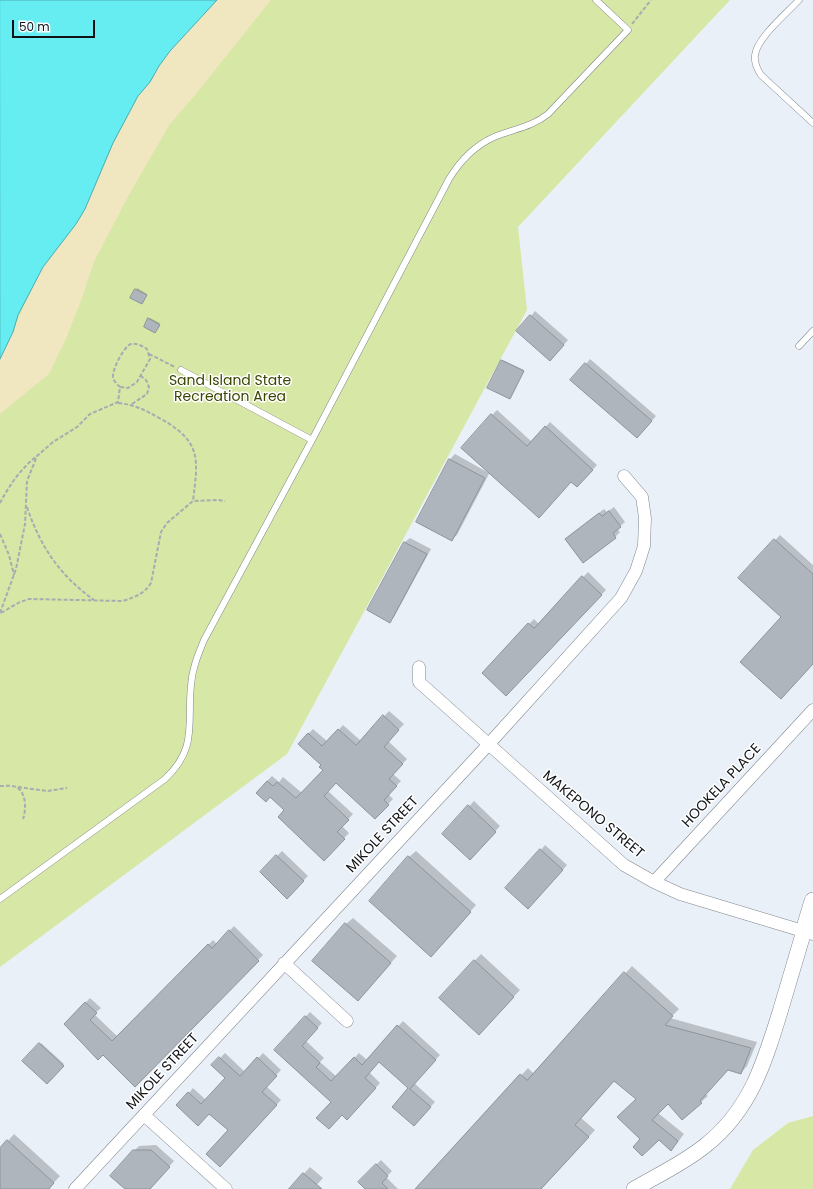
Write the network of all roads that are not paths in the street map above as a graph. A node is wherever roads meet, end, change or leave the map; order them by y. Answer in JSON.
{"nodes":[{"id":1,"x":596,"y":0,"type":"edge"},
{"id":2,"x":799,"y":0,"type":"edge"},
{"id":3,"x":813,"y":123,"type":"edge"},
{"id":4,"x":813,"y":331,"type":"edge"},
{"id":5,"x":799,"y":346,"type":"dead end"},
{"id":6,"x":181,"y":370,"type":"road end"},
{"id":7,"x":312,"y":440,"type":"junction"},
{"id":8,"x":624,"y":476,"type":"dead end"},
{"id":9,"x":419,"y":667,"type":"dead end"},
{"id":10,"x":813,"y":710,"type":"edge"},
{"id":11,"x":488,"y":745,"type":"junction"},
{"id":12,"x":654,"y":882,"type":"junction"},
{"id":13,"x":0,"y":899,"type":"edge"},
{"id":14,"x":813,"y":901,"type":"edge"},
{"id":15,"x":808,"y":933,"type":"edge"},
{"id":16,"x":284,"y":963,"type":"junction"},
{"id":17,"x":347,"y":1021,"type":"dead end"},
{"id":18,"x":144,"y":1115,"type":"junction"},
{"id":19,"x":75,"y":1189,"type":"edge"},
{"id":20,"x":226,"y":1189,"type":"edge"},
{"id":21,"x":634,"y":1189,"type":"edge"}],
"edges":[{"from":1,"to":7,"type":"lane"},
{"from":2,"to":3,"type":"lane"},
{"from":4,"to":5,"type":"lane"},
{"from":6,"to":7,"type":"lane"},
{"from":7,"to":13,"type":"lane"},
{"from":8,"to":11,"type":"street","name":"MIKOLE STREET"},
{"from":9,"to":11,"type":"street","name":"MAKEPONO STREET"},
{"from":10,"to":12,"type":"street","name":"HOOKELA PLACE"},
{"from":11,"to":12,"type":"street","name":"MAKEPONO STREET"},
{"from":11,"to":16,"type":"street","name":"MIKOLE STREET"},
{"from":12,"to":15,"type":"street","name":"MAKEPONO STREET"},
{"from":14,"to":15,"type":"main road"},
{"from":15,"to":21,"type":"street"},
{"from":16,"to":17,"type":"street"},
{"from":16,"to":18,"type":"street","name":"MIKOLE STREET"},
{"from":18,"to":19,"type":"street","name":"MIKOLE STREET"},
{"from":18,"to":20,"type":"street"}]}
